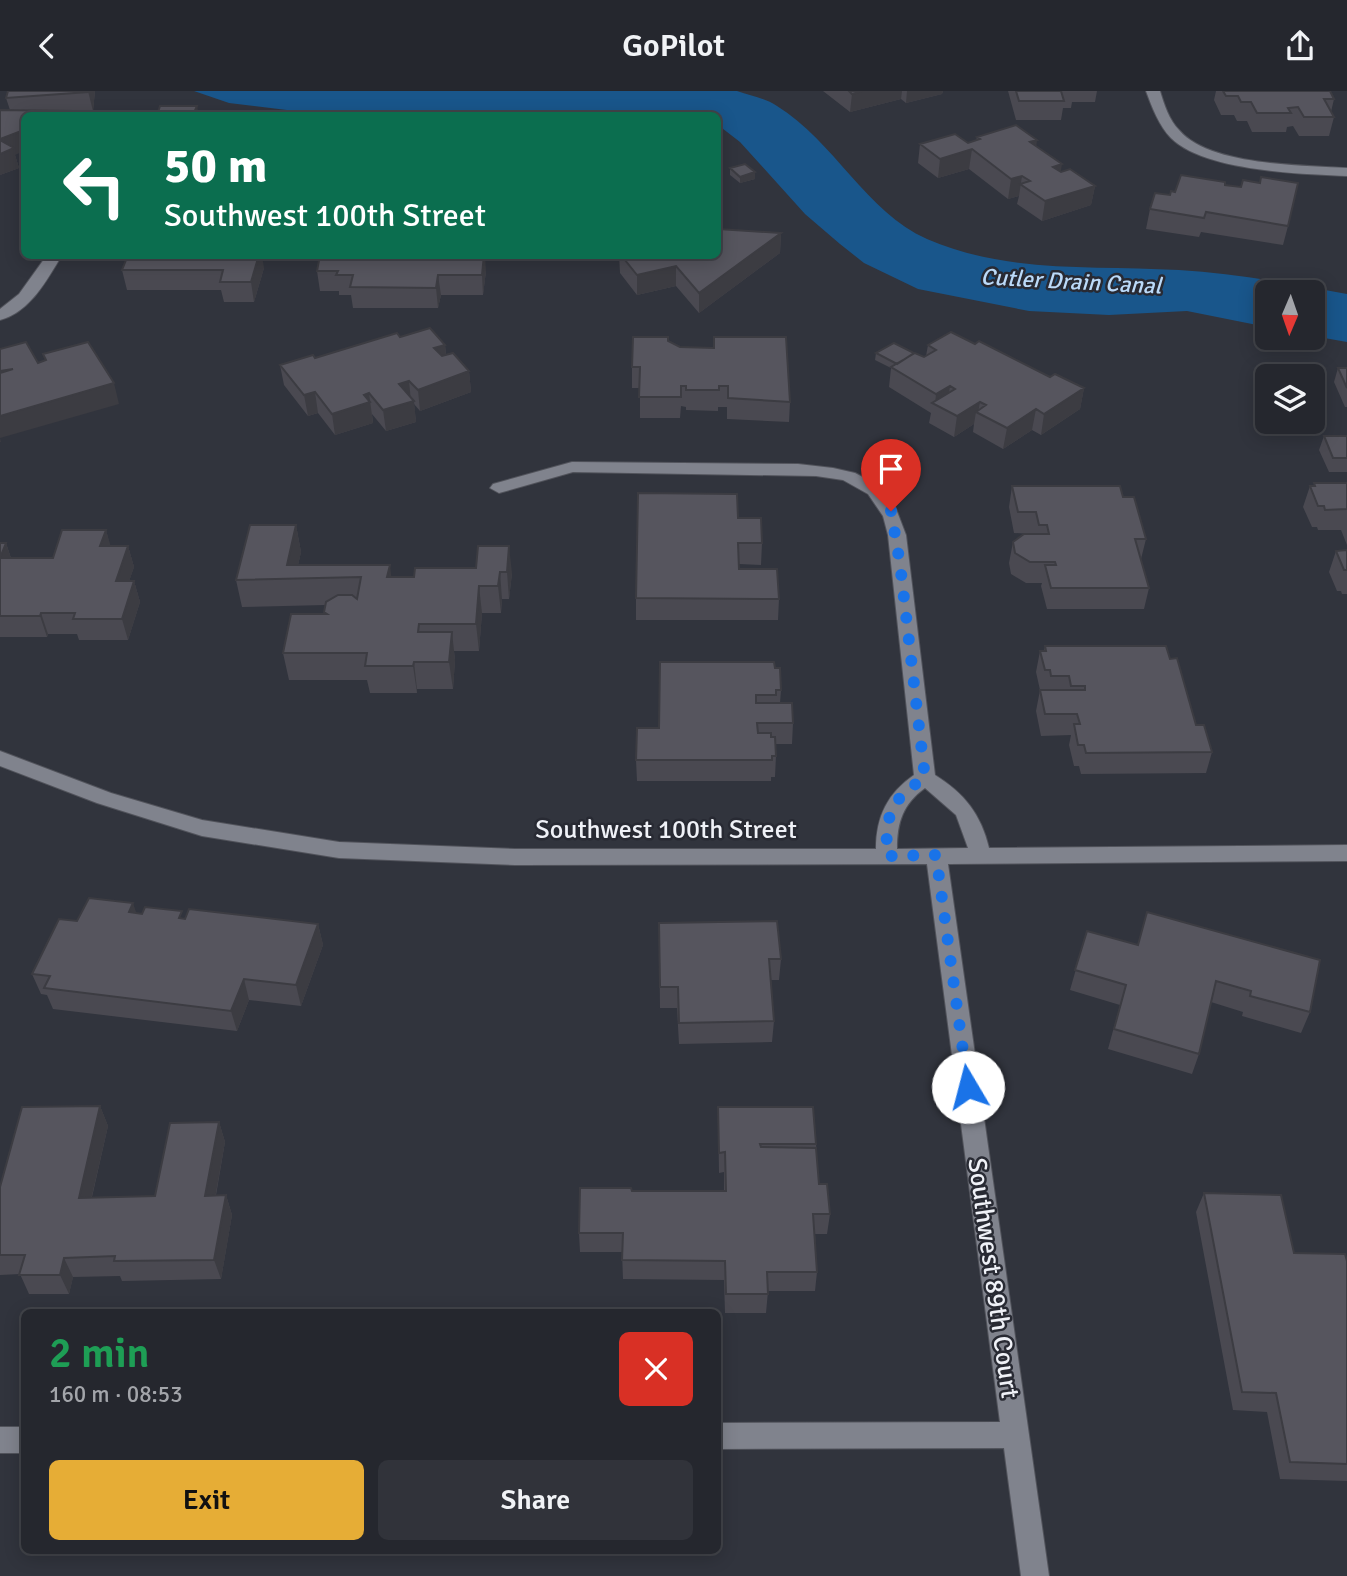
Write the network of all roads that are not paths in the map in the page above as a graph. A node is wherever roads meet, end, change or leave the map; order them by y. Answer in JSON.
{"nodes":[{"id":1,"x":1153,"y":91,"type":"edge"},
{"id":2,"x":1347,"y":172,"type":"edge"},
{"id":3,"x":52,"y":259,"type":"edge"},
{"id":4,"x":0,"y":315,"type":"edge"},
{"id":5,"x":499,"y":488,"type":"dead end"},
{"id":6,"x":0,"y":758,"type":"edge"},
{"id":7,"x":925,"y":778,"type":"junction"},
{"id":8,"x":1347,"y":853,"type":"edge"},
{"id":9,"x":936,"y":855,"type":"junction"},
{"id":10,"x":981,"y":855,"type":"junction"},
{"id":11,"x":887,"y":856,"type":"junction"},
{"id":12,"x":1016,"y":1435,"type":"junction"},
{"id":13,"x":721,"y":1436,"type":"edge"},
{"id":14,"x":0,"y":1440,"type":"edge"},
{"id":15,"x":21,"y":1440,"type":"edge"},
{"id":16,"x":1035,"y":1576,"type":"edge"}],
"edges":[{"from":1,"to":2,"type":"street"},
{"from":3,"to":4,"type":"street"},
{"from":5,"to":7,"type":"street"},
{"from":6,"to":11,"type":"street","name":"Southwest 100th Street"},
{"from":7,"to":10,"type":"street"},
{"from":7,"to":11,"type":"street"},
{"from":8,"to":10,"type":"street","name":"Southwest 100th Street"},
{"from":9,"to":10,"type":"street","name":"Southwest 100th Street"},
{"from":9,"to":11,"type":"street","name":"Southwest 100th Street"},
{"from":9,"to":12,"type":"street","name":"Southwest 89th Court"},
{"from":12,"to":13,"type":"street"},
{"from":12,"to":16,"type":"street","name":"Southwest 89th Court"},
{"from":14,"to":15,"type":"street"}]}
